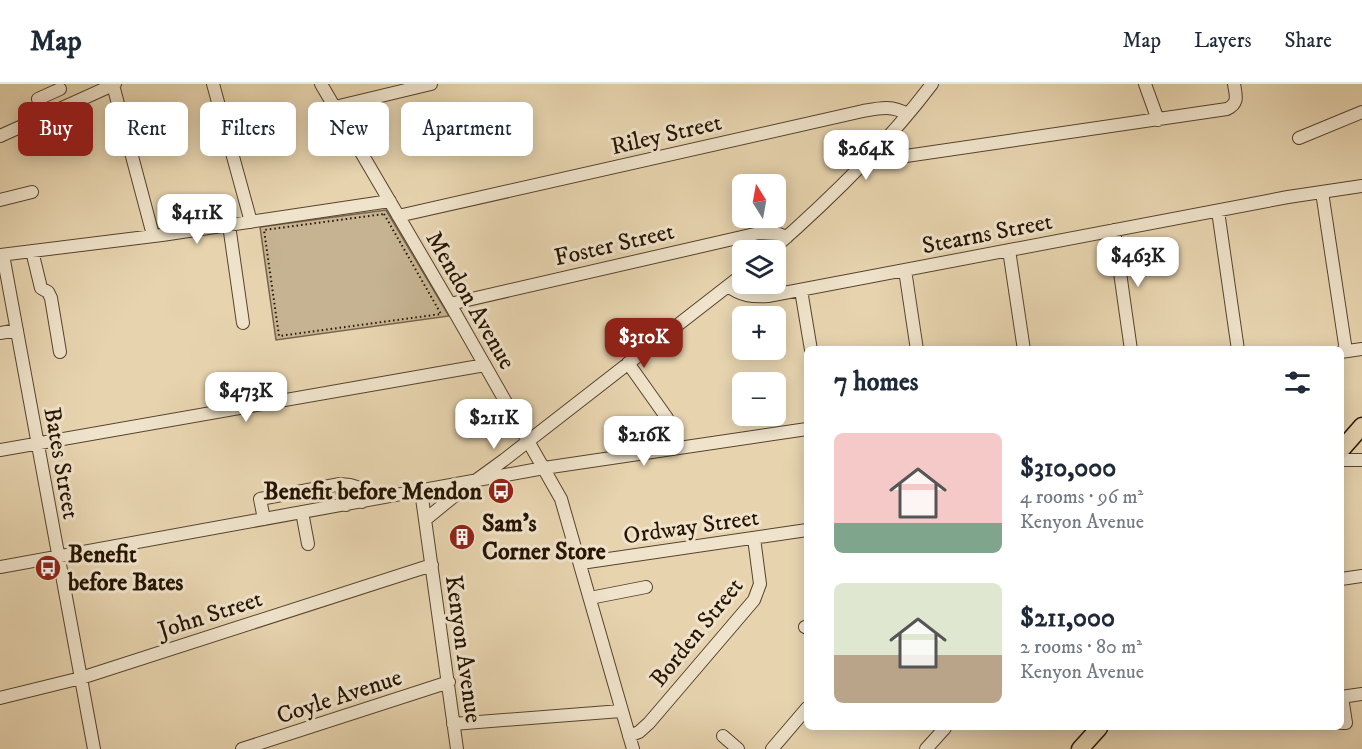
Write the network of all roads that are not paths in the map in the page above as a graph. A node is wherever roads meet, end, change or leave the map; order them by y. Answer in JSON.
{"nodes":[{"id":1,"x":114,"y":84,"type":"edge"},
{"id":2,"x":213,"y":84,"type":"edge"},
{"id":3,"x":321,"y":84,"type":"edge"},
{"id":4,"x":431,"y":84,"type":"edge"},
{"id":5,"x":932,"y":84,"type":"edge"},
{"id":6,"x":1145,"y":84,"type":"edge"},
{"id":7,"x":1234,"y":84,"type":"edge"},
{"id":8,"x":58,"y":87,"type":"edge"},
{"id":9,"x":39,"y":102,"type":"edge"},
{"id":10,"x":65,"y":102,"type":"edge"},
{"id":11,"x":76,"y":102,"type":"edge"},
{"id":12,"x":332,"y":102,"type":"edge"},
{"id":13,"x":356,"y":102,"type":"edge"},
{"id":14,"x":1362,"y":112,"type":"edge"},
{"id":15,"x":907,"y":114,"type":"junction"},
{"id":16,"x":1158,"y":120,"type":"junction"},
{"id":17,"x":18,"y":128,"type":"edge"},
{"id":18,"x":0,"y":136,"type":"edge"},
{"id":19,"x":1299,"y":138,"type":"dead end"},
{"id":20,"x":874,"y":150,"type":"junction"},
{"id":21,"x":364,"y":156,"type":"edge"},
{"id":22,"x":1362,"y":186,"type":"edge"},
{"id":23,"x":32,"y":192,"type":"dead end"},
{"id":24,"x":1322,"y":192,"type":"junction"},
{"id":25,"x":0,"y":200,"type":"edge"},
{"id":26,"x":390,"y":201,"type":"junction"},
{"id":27,"x":1218,"y":211,"type":"junction"},
{"id":28,"x":398,"y":216,"type":"junction"},
{"id":29,"x":250,"y":222,"type":"junction"},
{"id":30,"x":229,"y":225,"type":"junction"},
{"id":31,"x":1114,"y":230,"type":"junction"},
{"id":32,"x":153,"y":235,"type":"junction"},
{"id":33,"x":787,"y":237,"type":"junction"},
{"id":34,"x":784,"y":240,"type":"edge"},
{"id":35,"x":1009,"y":250,"type":"junction"},
{"id":36,"x":32,"y":251,"type":"junction"},
{"id":37,"x":2,"y":255,"type":"edge"},
{"id":38,"x":905,"y":270,"type":"junction"},
{"id":39,"x":732,"y":283,"type":"edge"},
{"id":40,"x":728,"y":286,"type":"junction"},
{"id":41,"x":801,"y":290,"type":"junction"},
{"id":42,"x":450,"y":304,"type":"junction"},
{"id":43,"x":243,"y":322,"type":"dead end"},
{"id":44,"x":17,"y":330,"type":"junction"},
{"id":45,"x":0,"y":333,"type":"edge"},
{"id":46,"x":810,"y":346,"type":"edge"},
{"id":47,"x":916,"y":346,"type":"edge"},
{"id":48,"x":1023,"y":346,"type":"edge"},
{"id":49,"x":1130,"y":346,"type":"edge"},
{"id":50,"x":1237,"y":346,"type":"edge"},
{"id":51,"x":1343,"y":346,"type":"edge"},
{"id":52,"x":1362,"y":349,"type":"edge"},
{"id":53,"x":1344,"y":351,"type":"edge"},
{"id":54,"x":60,"y":352,"type":"dead end"},
{"id":55,"x":628,"y":363,"type":"junction"},
{"id":56,"x":485,"y":364,"type":"junction"},
{"id":57,"x":1362,"y":426,"type":"edge"},
{"id":58,"x":804,"y":429,"type":"edge"},
{"id":59,"x":528,"y":441,"type":"junction"},
{"id":60,"x":37,"y":444,"type":"junction"},
{"id":61,"x":679,"y":447,"type":"junction"},
{"id":62,"x":1344,"y":447,"type":"edge"},
{"id":63,"x":0,"y":450,"type":"edge"},
{"id":64,"x":1344,"y":460,"type":"edge"},
{"id":65,"x":1362,"y":460,"type":"edge"},
{"id":66,"x":544,"y":468,"type":"junction"},
{"id":67,"x":477,"y":481,"type":"junction"},
{"id":68,"x":340,"y":484,"type":"junction"},
{"id":69,"x":420,"y":491,"type":"junction"},
{"id":70,"x":362,"y":502,"type":"junction"},
{"id":71,"x":346,"y":505,"type":"junction"},
{"id":72,"x":302,"y":512,"type":"junction"},
{"id":73,"x":264,"y":519,"type":"junction"},
{"id":74,"x":426,"y":519,"type":"junction"},
{"id":75,"x":804,"y":530,"type":"edge"},
{"id":76,"x":754,"y":538,"type":"junction"},
{"id":77,"x":308,"y":544,"type":"dead end"},
{"id":78,"x":58,"y":556,"type":"junction"},
{"id":79,"x":580,"y":563,"type":"junction"},
{"id":80,"x":432,"y":565,"type":"junction"},
{"id":81,"x":0,"y":567,"type":"edge"},
{"id":82,"x":1362,"y":576,"type":"edge"},
{"id":83,"x":1344,"y":579,"type":"edge"},
{"id":84,"x":646,"y":586,"type":"dead end"},
{"id":85,"x":590,"y":598,"type":"junction"},
{"id":86,"x":81,"y":678,"type":"junction"},
{"id":87,"x":449,"y":682,"type":"junction"},
{"id":88,"x":1362,"y":694,"type":"edge"},
{"id":89,"x":1344,"y":697,"type":"edge"},
{"id":90,"x":0,"y":698,"type":"edge"},
{"id":91,"x":1344,"y":710,"type":"edge"},
{"id":92,"x":621,"y":711,"type":"junction"},
{"id":93,"x":804,"y":712,"type":"edge"},
{"id":94,"x":1344,"y":723,"type":"edge"},
{"id":95,"x":453,"y":724,"type":"junction"},
{"id":96,"x":943,"y":730,"type":"edge"},
{"id":97,"x":1097,"y":730,"type":"edge"},
{"id":98,"x":629,"y":736,"type":"junction"},
{"id":99,"x":723,"y":736,"type":"dead end"},
{"id":100,"x":94,"y":749,"type":"edge"},
{"id":101,"x":242,"y":749,"type":"edge"},
{"id":102,"x":457,"y":749,"type":"edge"},
{"id":103,"x":633,"y":749,"type":"edge"},
{"id":104,"x":738,"y":749,"type":"edge"},
{"id":105,"x":772,"y":749,"type":"edge"},
{"id":106,"x":926,"y":749,"type":"edge"},
{"id":107,"x":1080,"y":749,"type":"edge"}],
"edges":[{"from":1,"to":11,"type":"street"},
{"from":1,"to":32,"type":"street"},
{"from":2,"to":29,"type":"street"},
{"from":3,"to":12,"type":"street","name":"Mendon Avenue"},
{"from":4,"to":13,"type":"street"},
{"from":5,"to":15,"type":"street"},
{"from":6,"to":16,"type":"street"},
{"from":7,"to":16,"type":"street"},
{"from":8,"to":9,"type":"street"},
{"from":8,"to":10,"type":"street"},
{"from":14,"to":19,"type":"street"},
{"from":15,"to":20,"type":"street"},
{"from":15,"to":28,"type":"street","name":"Riley Street"},
{"from":16,"to":20,"type":"street"},
{"from":17,"to":18,"type":"street"},
{"from":20,"to":33,"type":"street"},
{"from":21,"to":26,"type":"street","name":"Mendon Avenue"},
{"from":22,"to":24,"type":"street","name":"Stearns Street"},
{"from":23,"to":25,"type":"street"},
{"from":24,"to":27,"type":"street","name":"Stearns Street"},
{"from":24,"to":51,"type":"street"},
{"from":26,"to":28,"type":"street","name":"Mendon Avenue"},
{"from":26,"to":29,"type":"street"},
{"from":27,"to":31,"type":"street","name":"Stearns Street"},
{"from":27,"to":50,"type":"street"},
{"from":28,"to":42,"type":"street","name":"Mendon Avenue"},
{"from":29,"to":30,"type":"street"},
{"from":30,"to":32,"type":"street"},
{"from":30,"to":43,"type":"street"},
{"from":31,"to":35,"type":"street","name":"Stearns Street"},
{"from":31,"to":49,"type":"street"},
{"from":32,"to":36,"type":"street"},
{"from":33,"to":34,"type":"street"},
{"from":33,"to":42,"type":"street","name":"Foster Street"},
{"from":35,"to":38,"type":"street","name":"Stearns Street"},
{"from":35,"to":48,"type":"street"},
{"from":36,"to":37,"type":"street"},
{"from":36,"to":54,"type":"street"},
{"from":37,"to":44,"type":"street","name":"Bates Street"},
{"from":38,"to":41,"type":"street","name":"Stearns Street"},
{"from":38,"to":47,"type":"street"},
{"from":39,"to":40,"type":"street"},
{"from":40,"to":41,"type":"street","name":"Stearns Street"},
{"from":40,"to":55,"type":"street"},
{"from":41,"to":46,"type":"street"},
{"from":42,"to":56,"type":"street","name":"Mendon Avenue"},
{"from":44,"to":45,"type":"street"},
{"from":44,"to":60,"type":"street","name":"Bates Street"},
{"from":52,"to":53,"type":"street"},
{"from":55,"to":59,"type":"street"},
{"from":55,"to":61,"type":"street"},
{"from":56,"to":59,"type":"street","name":"Mendon Avenue"},
{"from":56,"to":60,"type":"street"},
{"from":57,"to":62,"type":"main road"},
{"from":58,"to":61,"type":"street"},
{"from":59,"to":66,"type":"street","name":"Mendon Avenue"},
{"from":59,"to":67,"type":"street"},
{"from":60,"to":63,"type":"street"},
{"from":60,"to":78,"type":"street","name":"Bates Street"},
{"from":61,"to":66,"type":"street"},
{"from":64,"to":65,"type":"street"},
{"from":66,"to":67,"type":"street"},
{"from":66,"to":79,"type":"street","name":"Mendon Avenue"},
{"from":67,"to":69,"type":"street"},
{"from":67,"to":74,"type":"street"},
{"from":68,"to":70,"type":"street"},
{"from":68,"to":71,"type":"street"},
{"from":68,"to":73,"type":"street"},
{"from":69,"to":70,"type":"street"},
{"from":69,"to":74,"type":"street","name":"Kenyon Avenue"},
{"from":70,"to":71,"type":"street"},
{"from":71,"to":72,"type":"street"},
{"from":72,"to":73,"type":"street"},
{"from":72,"to":77,"type":"street"},
{"from":73,"to":78,"type":"street"},
{"from":74,"to":80,"type":"street","name":"Kenyon Avenue"},
{"from":75,"to":76,"type":"street","name":"Ordway Street"},
{"from":76,"to":79,"type":"street","name":"Ordway Street"},
{"from":76,"to":98,"type":"street","name":"Borden Street"},
{"from":78,"to":81,"type":"street"},
{"from":78,"to":86,"type":"street","name":"Bates Street"},
{"from":79,"to":85,"type":"street","name":"Mendon Avenue"},
{"from":80,"to":86,"type":"street","name":"John Street"},
{"from":80,"to":87,"type":"street","name":"Kenyon Avenue"},
{"from":82,"to":83,"type":"street"},
{"from":84,"to":85,"type":"street"},
{"from":85,"to":92,"type":"street","name":"Mendon Avenue"},
{"from":86,"to":90,"type":"street","name":"John Street"},
{"from":86,"to":100,"type":"street","name":"Bates Street"},
{"from":87,"to":95,"type":"street","name":"Kenyon Avenue"},
{"from":87,"to":101,"type":"street","name":"Coyle Avenue"},
{"from":88,"to":89,"type":"street"},
{"from":91,"to":94,"type":"street"},
{"from":92,"to":95,"type":"street"},
{"from":92,"to":98,"type":"street","name":"Mendon Avenue"},
{"from":93,"to":105,"type":"street"},
{"from":95,"to":102,"type":"street","name":"Kenyon Avenue"},
{"from":96,"to":106,"type":"street"},
{"from":97,"to":107,"type":"main road"},
{"from":98,"to":103,"type":"street","name":"Mendon Avenue"},
{"from":99,"to":104,"type":"street"}]}
